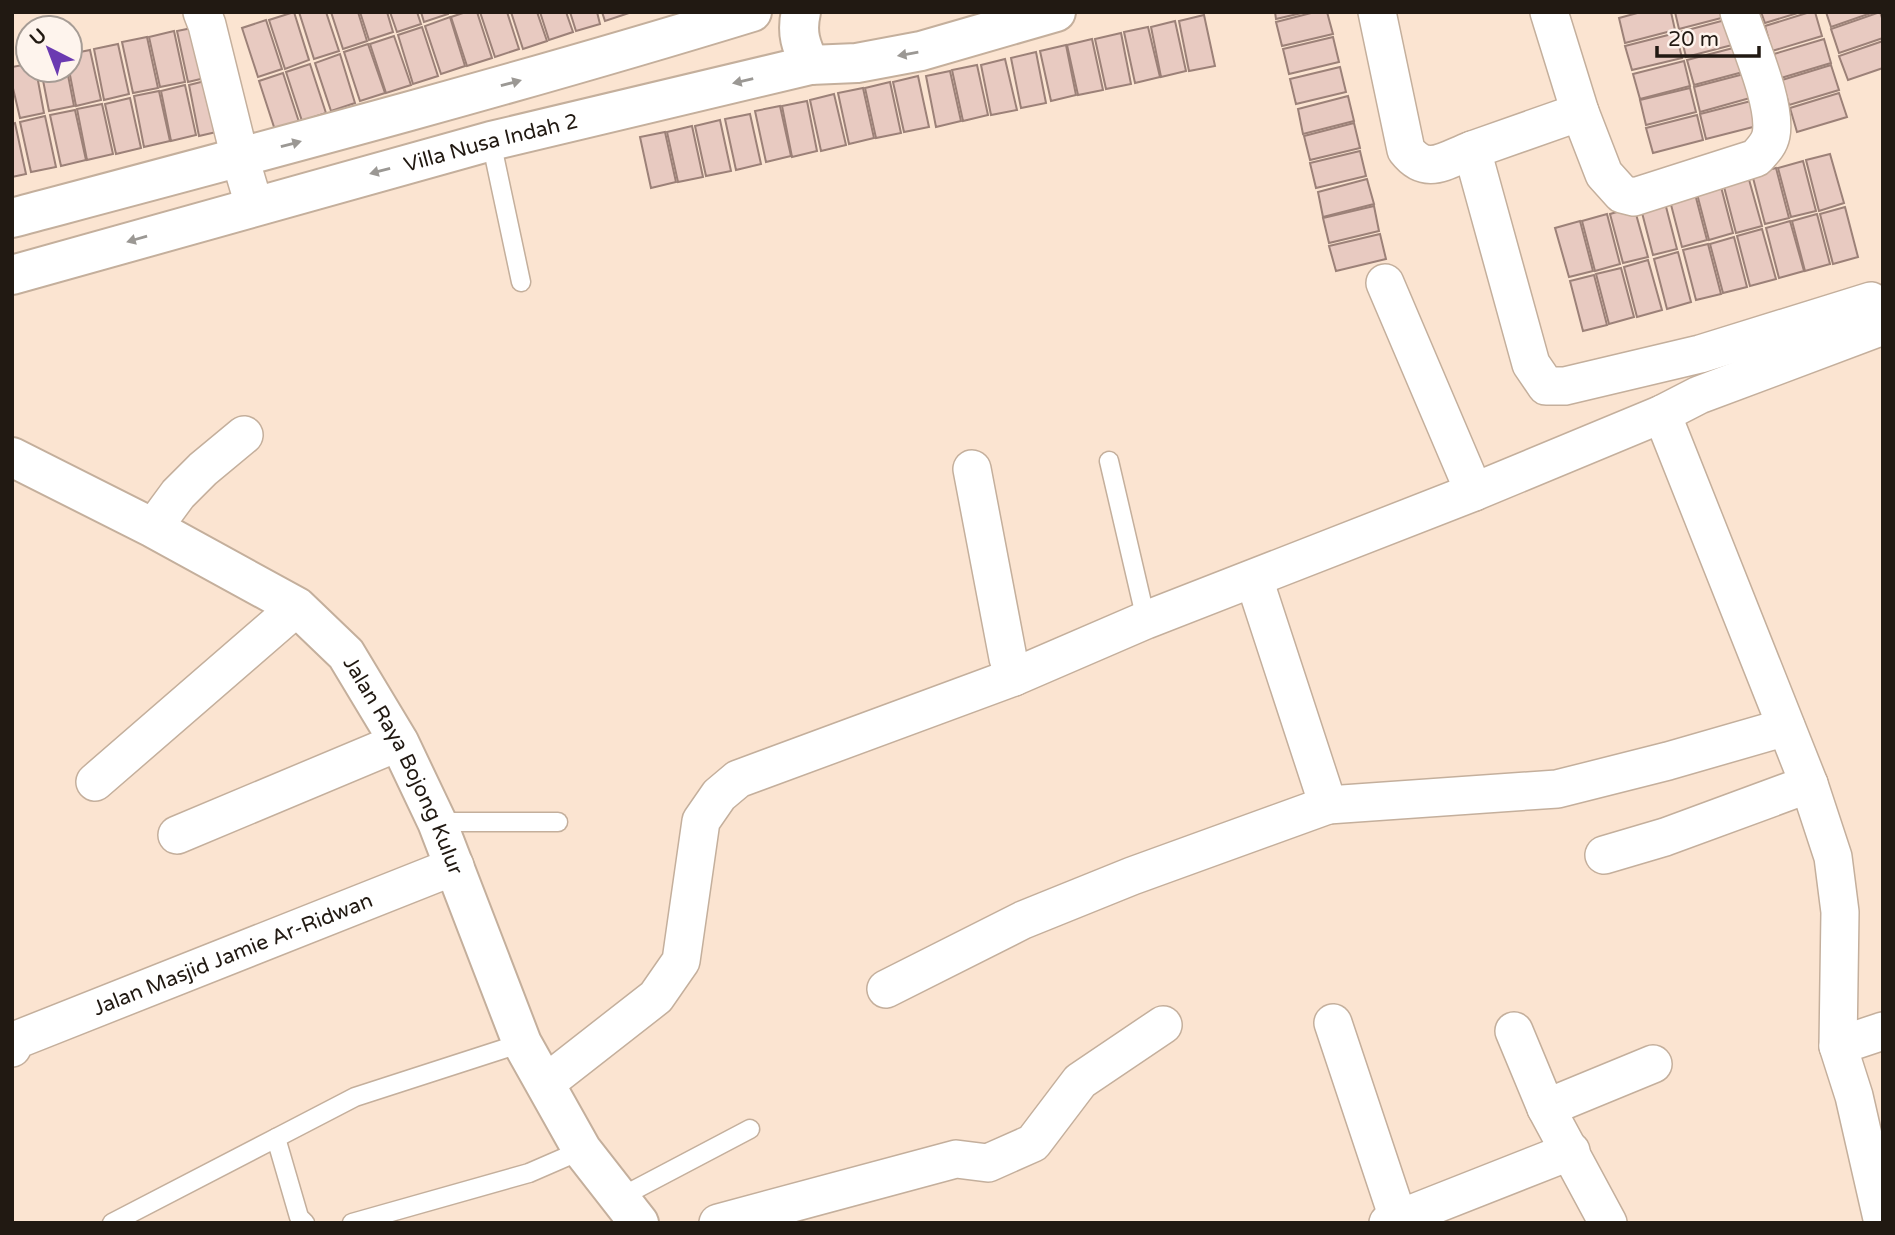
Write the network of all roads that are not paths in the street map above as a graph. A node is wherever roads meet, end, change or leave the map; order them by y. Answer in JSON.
{"nodes":[{"id":1,"x":202,"y":12,"type":"edge"},
{"id":2,"x":752,"y":12,"type":"edge"},
{"id":3,"x":801,"y":12,"type":"edge"},
{"id":4,"x":1056,"y":12,"type":"edge"},
{"id":5,"x":1377,"y":12,"type":"edge"},
{"id":6,"x":1549,"y":12,"type":"edge"},
{"id":7,"x":1739,"y":12,"type":"edge"},
{"id":8,"x":976,"y":24,"type":"edge"},
{"id":9,"x":810,"y":65,"type":"junction"},
{"id":10,"x":1580,"y":112,"type":"junction"},
{"id":11,"x":491,"y":141,"type":"junction"},
{"id":12,"x":1472,"y":150,"type":"junction"},
{"id":13,"x":240,"y":158,"type":"junction"},
{"id":14,"x":162,"y":178,"type":"junction"},
{"id":15,"x":254,"y":205,"type":"junction"},
{"id":16,"x":12,"y":218,"type":"edge"},
{"id":17,"x":174,"y":229,"type":"junction"},
{"id":18,"x":12,"y":275,"type":"edge"},
{"id":19,"x":521,"y":282,"type":"dead end"},
{"id":20,"x":1385,"y":283,"type":"dead end"},
{"id":21,"x":1879,"y":322,"type":"edge"},
{"id":22,"x":1662,"y":414,"type":"junction"},
{"id":23,"x":244,"y":435,"type":"dead end"},
{"id":24,"x":12,"y":457,"type":"edge"},
{"id":25,"x":1109,"y":461,"type":"dead end"},
{"id":26,"x":972,"y":469,"type":"dead end"},
{"id":27,"x":1474,"y":492,"type":"junction"},
{"id":28,"x":153,"y":528,"type":"junction"},
{"id":29,"x":1254,"y":579,"type":"junction"},
{"id":30,"x":297,"y":607,"type":"junction"},
{"id":31,"x":1146,"y":621,"type":"junction"},
{"id":32,"x":1014,"y":677,"type":"junction"},
{"id":33,"x":1786,"y":727,"type":"junction"},
{"id":34,"x":399,"y":742,"type":"junction"},
{"id":35,"x":95,"y":782,"type":"dead end"},
{"id":36,"x":1809,"y":784,"type":"junction"},
{"id":37,"x":1328,"y":805,"type":"junction"},
{"id":38,"x":558,"y":821,"type":"dead end"},
{"id":39,"x":437,"y":822,"type":"junction"},
{"id":40,"x":177,"y":835,"type":"dead end"},
{"id":41,"x":1604,"y":855,"type":"dead end"},
{"id":42,"x":455,"y":866,"type":"junction"},
{"id":43,"x":886,"y":989,"type":"dead end"},
{"id":44,"x":1333,"y":1023,"type":"dead end"},
{"id":45,"x":1163,"y":1025,"type":"dead end"},
{"id":46,"x":1514,"y":1031,"type":"dead end"},
{"id":47,"x":1883,"y":1031,"type":"edge"},
{"id":48,"x":14,"y":1039,"type":"edge"},
{"id":49,"x":522,"y":1043,"type":"junction"},
{"id":50,"x":1838,"y":1046,"type":"junction"},
{"id":51,"x":1653,"y":1064,"type":"dead end"},
{"id":52,"x":546,"y":1083,"type":"junction"},
{"id":53,"x":1546,"y":1108,"type":"junction"},
{"id":54,"x":750,"y":1129,"type":"dead end"},
{"id":55,"x":276,"y":1138,"type":"junction"},
{"id":56,"x":582,"y":1150,"type":"junction"},
{"id":57,"x":1571,"y":1151,"type":"junction"},
{"id":58,"x":629,"y":1210,"type":"edge"},
{"id":59,"x":1393,"y":1220,"type":"edge"},
{"id":60,"x":112,"y":1223,"type":"edge"},
{"id":61,"x":305,"y":1223,"type":"edge"},
{"id":62,"x":352,"y":1223,"type":"edge"},
{"id":63,"x":718,"y":1223,"type":"edge"},
{"id":64,"x":1608,"y":1223,"type":"edge"},
{"id":65,"x":1883,"y":1223,"type":"edge"}],
"edges":[{"from":1,"to":13,"type":"street"},
{"from":13,"to":2,"type":"main road","one_way":true},
{"from":3,"to":9,"type":"main road"},
{"from":4,"to":8,"type":"main road","name":"Villa Nusa Indah 2"},
{"from":5,"to":12,"type":"street"},
{"from":6,"to":10,"type":"street"},
{"from":7,"to":10,"type":"street"},
{"from":8,"to":9,"type":"main road","name":"Villa Nusa Indah 2","one_way":true},
{"from":9,"to":11,"type":"main road","name":"Villa Nusa Indah 2","one_way":true},
{"from":10,"to":12,"type":"street"},
{"from":11,"to":15,"type":"main road","name":"Villa Nusa Indah 2","one_way":true},
{"from":11,"to":19,"type":"lane"},
{"from":12,"to":21,"type":"street"},
{"from":13,"to":14,"type":"main road"},
{"from":13,"to":15,"type":"street"},
{"from":14,"to":16,"type":"main road"},
{"from":14,"to":17,"type":"main road"},
{"from":15,"to":17,"type":"main road","name":"Villa Nusa Indah 2"},
{"from":17,"to":18,"type":"main road","name":"Villa Nusa Indah 2","one_way":true},
{"from":20,"to":27,"type":"street"},
{"from":21,"to":22,"type":"street"},
{"from":22,"to":27,"type":"street"},
{"from":22,"to":33,"type":"street"},
{"from":23,"to":28,"type":"street"},
{"from":24,"to":28,"type":"main road","name":"Jalan Raya Bojong Kulur"},
{"from":25,"to":31,"type":"lane"},
{"from":26,"to":32,"type":"street"},
{"from":27,"to":29,"type":"street"},
{"from":28,"to":30,"type":"main road","name":"Jalan Raya Bojong Kulur"},
{"from":29,"to":31,"type":"street"},
{"from":29,"to":37,"type":"street"},
{"from":30,"to":34,"type":"main road","name":"Jalan Raya Bojong Kulur"},
{"from":30,"to":35,"type":"street"},
{"from":31,"to":32,"type":"street"},
{"from":32,"to":52,"type":"street"},
{"from":33,"to":36,"type":"street"},
{"from":33,"to":37,"type":"street"},
{"from":34,"to":39,"type":"main road","name":"Jalan Raya Bojong Kulur"},
{"from":34,"to":40,"type":"street"},
{"from":36,"to":41,"type":"street"},
{"from":36,"to":50,"type":"street"},
{"from":37,"to":43,"type":"street"},
{"from":38,"to":39,"type":"lane"},
{"from":39,"to":42,"type":"main road","name":"Jalan Raya Bojong Kulur"},
{"from":42,"to":48,"type":"street","name":"Jalan Masjid Jamie Ar-Ridwan"},
{"from":42,"to":49,"type":"main road","name":"Jalan Raya Bojong Kulur"},
{"from":44,"to":59,"type":"street"},
{"from":45,"to":63,"type":"street"},
{"from":46,"to":53,"type":"street"},
{"from":47,"to":50,"type":"street"},
{"from":49,"to":52,"type":"main road","name":"Jalan Raya Bojong Kulur"},
{"from":49,"to":55,"type":"lane"},
{"from":50,"to":65,"type":"street"},
{"from":51,"to":53,"type":"street"},
{"from":52,"to":56,"type":"main road","name":"Jalan Raya Bojong Kulur"},
{"from":53,"to":57,"type":"street"},
{"from":54,"to":58,"type":"lane"},
{"from":55,"to":60,"type":"lane"},
{"from":55,"to":61,"type":"lane"},
{"from":56,"to":58,"type":"main road","name":"Jalan Raya Bojong Kulur"},
{"from":56,"to":62,"type":"lane"},
{"from":57,"to":59,"type":"street"},
{"from":57,"to":64,"type":"street"}]}
